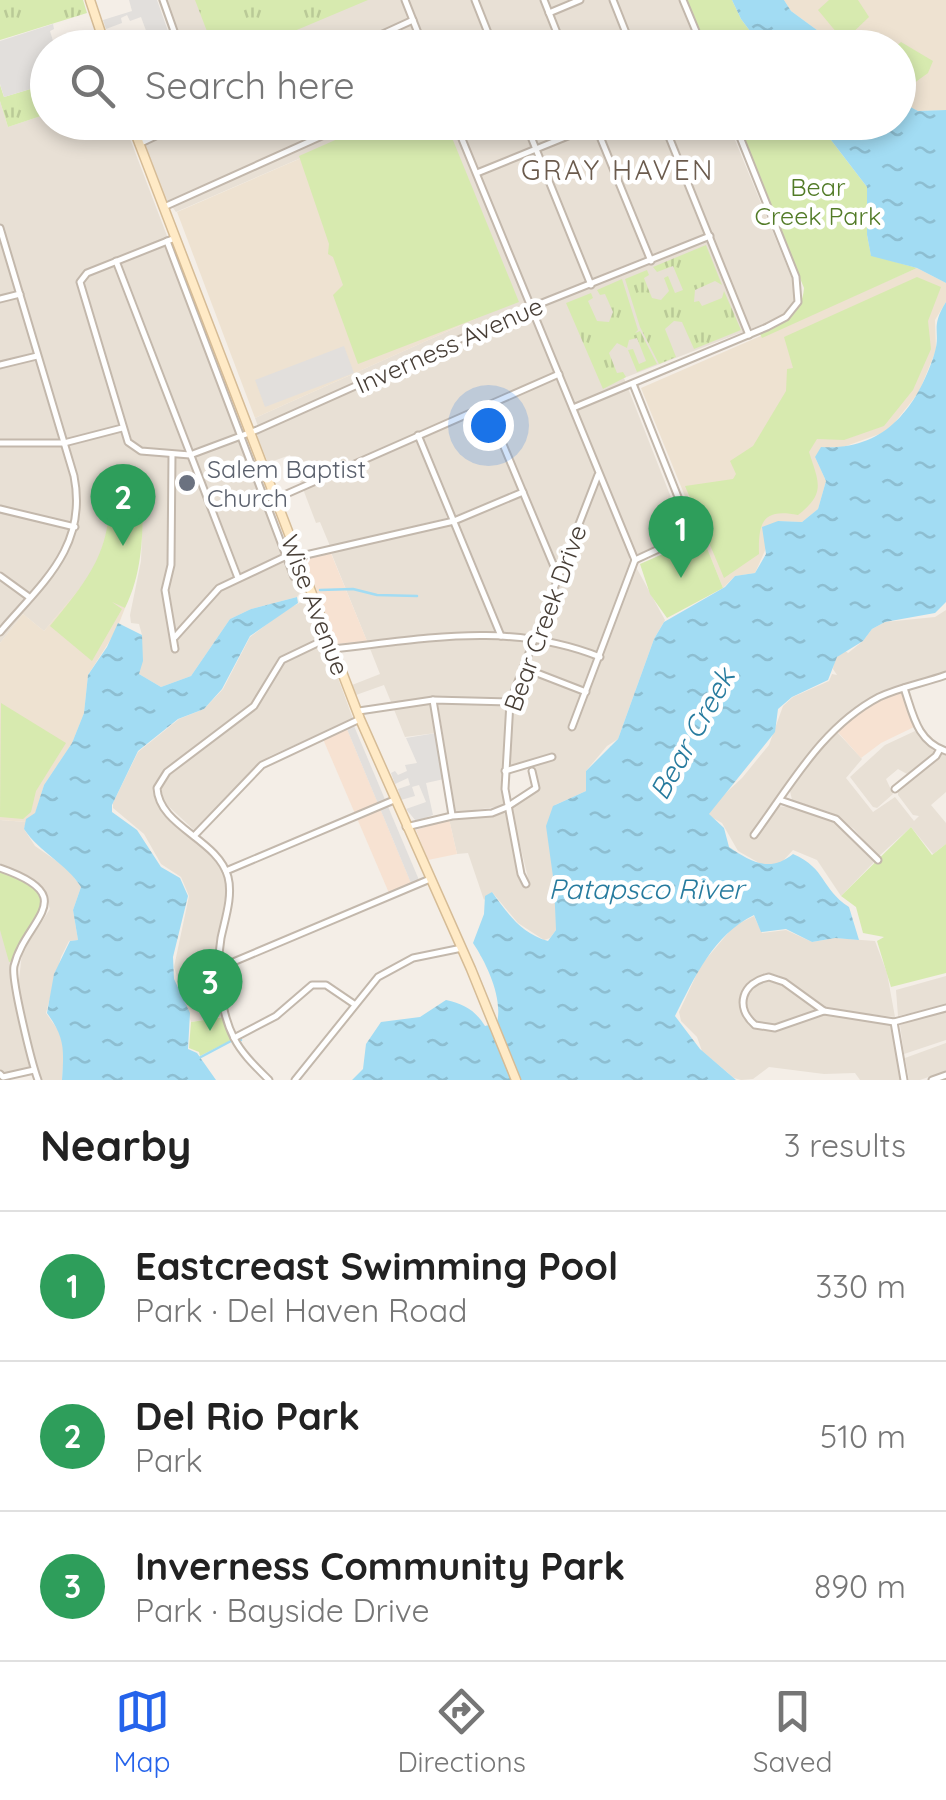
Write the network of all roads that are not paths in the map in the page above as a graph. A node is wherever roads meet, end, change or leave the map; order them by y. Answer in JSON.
{"nodes":[{"id":1,"x":90,"y":0,"type":"edge"},
{"id":2,"x":163,"y":0,"type":"edge"},
{"id":3,"x":405,"y":0,"type":"edge"},
{"id":4,"x":475,"y":0,"type":"edge"},
{"id":5,"x":544,"y":0,"type":"edge"},
{"id":6,"x":580,"y":0,"type":"edge"},
{"id":7,"x":613,"y":0,"type":"edge"},
{"id":8,"x":683,"y":0,"type":"edge"},
{"id":9,"x":549,"y":13,"type":"junction"},
{"id":10,"x":413,"y":20,"type":"junction"},
{"id":11,"x":100,"y":30,"type":"edge"},
{"id":12,"x":174,"y":30,"type":"edge"},
{"id":13,"x":391,"y":30,"type":"edge"},
{"id":14,"x":417,"y":30,"type":"edge"},
{"id":15,"x":487,"y":30,"type":"edge"},
{"id":16,"x":556,"y":30,"type":"edge"},
{"id":17,"x":625,"y":30,"type":"edge"},
{"id":18,"x":695,"y":30,"type":"edge"},
{"id":19,"x":138,"y":140,"type":"edge"},
{"id":20,"x":148,"y":140,"type":"edge"},
{"id":21,"x":313,"y":140,"type":"edge"},
{"id":22,"x":462,"y":140,"type":"edge"},
{"id":23,"x":532,"y":140,"type":"edge"},
{"id":24,"x":557,"y":140,"type":"edge"},
{"id":25,"x":601,"y":140,"type":"edge"},
{"id":26,"x":670,"y":140,"type":"edge"},
{"id":27,"x":741,"y":140,"type":"edge"},
{"id":28,"x":139,"y":144,"type":"junction"},
{"id":29,"x":536,"y":149,"type":"junction"},
{"id":30,"x":476,"y":174,"type":"junction"},
{"id":31,"x":163,"y":208,"type":"junction"},
{"id":32,"x":1,"y":233,"type":"edge"},
{"id":33,"x":710,"y":236,"type":"junction"},
{"id":34,"x":171,"y":240,"type":"junction"},
{"id":35,"x":652,"y":260,"type":"junction"},
{"id":36,"x":116,"y":261,"type":"junction"},
{"id":37,"x":591,"y":285,"type":"junction"},
{"id":38,"x":20,"y":294,"type":"junction"},
{"id":39,"x":0,"y":299,"type":"edge"},
{"id":40,"x":532,"y":308,"type":"junction"},
{"id":41,"x":749,"y":335,"type":"junction"},
{"id":42,"x":38,"y":356,"type":"junction"},
{"id":43,"x":0,"y":365,"type":"edge"},
{"id":44,"x":559,"y":374,"type":"junction"},
{"id":45,"x":632,"y":383,"type":"junction"},
{"id":46,"x":573,"y":408,"type":"junction"},
{"id":47,"x":122,"y":428,"type":"junction"},
{"id":48,"x":245,"y":434,"type":"junction"},
{"id":49,"x":418,"y":435,"type":"junction"},
{"id":50,"x":0,"y":442,"type":"edge"},
{"id":51,"x":502,"y":442,"type":"dead end"},
{"id":52,"x":64,"y":443,"type":"junction"},
{"id":53,"x":172,"y":454,"type":"junction"},
{"id":54,"x":190,"y":455,"type":"junction"},
{"id":55,"x":599,"y":472,"type":"junction"},
{"id":56,"x":523,"y":492,"type":"junction"},
{"id":57,"x":275,"y":499,"type":"junction"},
{"id":58,"x":0,"y":509,"type":"edge"},
{"id":59,"x":454,"y":521,"type":"junction"},
{"id":60,"x":76,"y":527,"type":"junction"},
{"id":61,"x":293,"y":555,"type":"junction"},
{"id":62,"x":635,"y":560,"type":"junction"},
{"id":63,"x":0,"y":576,"type":"edge"},
{"id":64,"x":558,"y":576,"type":"junction"},
{"id":65,"x":294,"y":577,"type":"dead end"},
{"id":66,"x":238,"y":578,"type":"junction"},
{"id":67,"x":29,"y":597,"type":"junction"},
{"id":68,"x":0,"y":632,"type":"edge"},
{"id":69,"x":501,"y":636,"type":"junction"},
{"id":70,"x":175,"y":637,"type":"junction"},
{"id":71,"x":328,"y":638,"type":"junction"},
{"id":72,"x":535,"y":638,"type":"junction"},
{"id":73,"x":332,"y":649,"type":"junction"},
{"id":74,"x":176,"y":650,"type":"dead end"},
{"id":75,"x":600,"y":657,"type":"junction"},
{"id":76,"x":524,"y":668,"type":"junction"},
{"id":77,"x":946,"y":675,"type":"edge"},
{"id":78,"x":904,"y":688,"type":"junction"},
{"id":79,"x":586,"y":692,"type":"junction"},
{"id":80,"x":433,"y":700,"type":"junction"},
{"id":81,"x":510,"y":702,"type":"junction"},
{"id":82,"x":358,"y":716,"type":"junction"},
{"id":83,"x":572,"y":728,"type":"dead end"},
{"id":84,"x":943,"y":750,"type":"edge"},
{"id":85,"x":552,"y":757,"type":"dead end"},
{"id":86,"x":532,"y":771,"type":"dead end"},
{"id":87,"x":505,"y":772,"type":"junction"},
{"id":88,"x":895,"y":789,"type":"dead end"},
{"id":89,"x":394,"y":800,"type":"junction"},
{"id":90,"x":780,"y":800,"type":"junction"},
{"id":91,"x":507,"y":807,"type":"junction"},
{"id":92,"x":452,"y":816,"type":"junction"},
{"id":93,"x":406,"y":826,"type":"junction"},
{"id":94,"x":754,"y":835,"type":"dead end"},
{"id":95,"x":194,"y":836,"type":"junction"},
{"id":96,"x":878,"y":860,"type":"dead end"},
{"id":97,"x":0,"y":868,"type":"edge"},
{"id":98,"x":226,"y":871,"type":"junction"},
{"id":99,"x":430,"y":879,"type":"junction"},
{"id":100,"x":526,"y":884,"type":"dead end"},
{"id":101,"x":462,"y":948,"type":"junction"},
{"id":102,"x":219,"y":968,"type":"junction"},
{"id":103,"x":354,"y":1004,"type":"junction"},
{"id":104,"x":946,"y":1008,"type":"edge"},
{"id":105,"x":824,"y":1011,"type":"junction"},
{"id":106,"x":894,"y":1022,"type":"junction"},
{"id":107,"x":234,"y":1038,"type":"junction"},
{"id":108,"x":34,"y":1070,"type":"junction"},
{"id":109,"x":946,"y":1075,"type":"edge"},
{"id":110,"x":2,"y":1077,"type":"edge"},
{"id":111,"x":38,"y":1080,"type":"edge"},
{"id":112,"x":268,"y":1080,"type":"edge"},
{"id":113,"x":295,"y":1080,"type":"edge"},
{"id":114,"x":516,"y":1080,"type":"edge"},
{"id":115,"x":904,"y":1080,"type":"edge"},
{"id":116,"x":932,"y":1080,"type":"edge"}],
"edges":[{"from":1,"to":11,"type":"main road"},
{"from":2,"to":12,"type":"street"},
{"from":3,"to":10,"type":"street"},
{"from":4,"to":15,"type":"street"},
{"from":5,"to":9,"type":"street"},
{"from":6,"to":9,"type":"street"},
{"from":7,"to":17,"type":"street"},
{"from":8,"to":18,"type":"street"},
{"from":9,"to":16,"type":"street"},
{"from":10,"to":13,"type":"street"},
{"from":10,"to":14,"type":"street"},
{"from":19,"to":28,"type":"main road","name":"Wise Avenue"},
{"from":20,"to":28,"type":"street"},
{"from":21,"to":31,"type":"street"},
{"from":22,"to":30,"type":"street"},
{"from":23,"to":29,"type":"street"},
{"from":24,"to":29,"type":"street"},
{"from":25,"to":35,"type":"street"},
{"from":26,"to":33,"type":"street"},
{"from":27,"to":41,"type":"street"},
{"from":28,"to":31,"type":"main road","name":"Wise Avenue"},
{"from":29,"to":30,"type":"street"},
{"from":29,"to":37,"type":"street"},
{"from":30,"to":40,"type":"street"},
{"from":31,"to":34,"type":"main road","name":"Wise Avenue"},
{"from":32,"to":38,"type":"street"},
{"from":33,"to":35,"type":"street","name":"Inverness Avenue"},
{"from":33,"to":41,"type":"street"},
{"from":34,"to":36,"type":"street"},
{"from":34,"to":48,"type":"main road","name":"Wise Avenue"},
{"from":35,"to":37,"type":"street","name":"Inverness Avenue"},
{"from":36,"to":47,"type":"street"},
{"from":36,"to":54,"type":"street"},
{"from":37,"to":40,"type":"street","name":"Inverness Avenue"},
{"from":38,"to":39,"type":"street"},
{"from":38,"to":42,"type":"street"},
{"from":40,"to":44,"type":"street"},
{"from":40,"to":48,"type":"street","name":"Inverness Avenue"},
{"from":41,"to":45,"type":"street"},
{"from":42,"to":43,"type":"street"},
{"from":42,"to":52,"type":"street"},
{"from":44,"to":46,"type":"street"},
{"from":44,"to":49,"type":"street"},
{"from":45,"to":46,"type":"street"},
{"from":45,"to":62,"type":"street"},
{"from":46,"to":55,"type":"street"},
{"from":47,"to":52,"type":"street"},
{"from":47,"to":53,"type":"street"},
{"from":48,"to":54,"type":"street","name":"Inverness Avenue"},
{"from":48,"to":57,"type":"main road","name":"Wise Avenue"},
{"from":48,"to":61,"type":"street","name":"Wise Avenue"},
{"from":49,"to":57,"type":"street"},
{"from":49,"to":59,"type":"street"},
{"from":50,"to":52,"type":"street"},
{"from":51,"to":56,"type":"street"},
{"from":52,"to":60,"type":"street"},
{"from":53,"to":54,"type":"street"},
{"from":53,"to":70,"type":"street"},
{"from":54,"to":66,"type":"street"},
{"from":55,"to":62,"type":"street"},
{"from":55,"to":64,"type":"street","name":"Bear Creek Drive"},
{"from":56,"to":59,"type":"street"},
{"from":56,"to":64,"type":"street"},
{"from":57,"to":61,"type":"main road","name":"Wise Avenue"},
{"from":58,"to":60,"type":"street"},
{"from":59,"to":61,"type":"street"},
{"from":59,"to":69,"type":"street"},
{"from":60,"to":67,"type":"street"},
{"from":61,"to":65,"type":"street","name":"Wise Avenue"},
{"from":61,"to":66,"type":"street"},
{"from":61,"to":71,"type":"main road","name":"Wise Avenue"},
{"from":62,"to":75,"type":"street"},
{"from":63,"to":67,"type":"street"},
{"from":64,"to":72,"type":"street","name":"Bear Creek Drive"},
{"from":66,"to":70,"type":"street"},
{"from":67,"to":68,"type":"street"},
{"from":69,"to":72,"type":"street"},
{"from":69,"to":73,"type":"street"},
{"from":70,"to":74,"type":"street"},
{"from":71,"to":73,"type":"main road","name":"Wise Avenue"},
{"from":71,"to":95,"type":"street"},
{"from":72,"to":75,"type":"street"},
{"from":72,"to":76,"type":"street","name":"Bear Creek Drive"},
{"from":73,"to":82,"type":"main road","name":"Wise Avenue"},
{"from":75,"to":79,"type":"street"},
{"from":76,"to":79,"type":"street"},
{"from":76,"to":81,"type":"street","name":"Bear Creek Drive"},
{"from":77,"to":78,"type":"street"},
{"from":78,"to":84,"type":"street"},
{"from":78,"to":90,"type":"street"},
{"from":79,"to":83,"type":"street"},
{"from":80,"to":81,"type":"street"},
{"from":80,"to":82,"type":"street"},
{"from":80,"to":92,"type":"street"},
{"from":81,"to":87,"type":"street","name":"Bear Creek Drive"},
{"from":82,"to":89,"type":"main road","name":"Wise Avenue"},
{"from":82,"to":95,"type":"street"},
{"from":84,"to":88,"type":"street"},
{"from":85,"to":87,"type":"street"},
{"from":86,"to":91,"type":"street"},
{"from":87,"to":91,"type":"street","name":"Bear Creek Drive"},
{"from":89,"to":93,"type":"main road","name":"Wise Avenue"},
{"from":89,"to":98,"type":"street"},
{"from":90,"to":94,"type":"street"},
{"from":90,"to":96,"type":"street"},
{"from":91,"to":92,"type":"street"},
{"from":91,"to":100,"type":"street","name":"Bear Creek Drive"},
{"from":92,"to":93,"type":"street"},
{"from":93,"to":99,"type":"main road","name":"Wise Avenue"},
{"from":95,"to":98,"type":"street"},
{"from":97,"to":108,"type":"street"},
{"from":98,"to":102,"type":"street"},
{"from":99,"to":101,"type":"main road","name":"Wise Avenue"},
{"from":99,"to":102,"type":"street"},
{"from":101,"to":103,"type":"street"},
{"from":101,"to":114,"type":"main road","name":"Wise Avenue"},
{"from":102,"to":107,"type":"street"},
{"from":103,"to":107,"type":"street"},
{"from":103,"to":113,"type":"street"},
{"from":104,"to":106,"type":"street"},
{"from":105,"to":105,"type":"street"},
{"from":105,"to":106,"type":"street"},
{"from":106,"to":115,"type":"street"},
{"from":107,"to":112,"type":"street"},
{"from":108,"to":110,"type":"street"},
{"from":108,"to":111,"type":"street"},
{"from":109,"to":116,"type":"street"}]}
